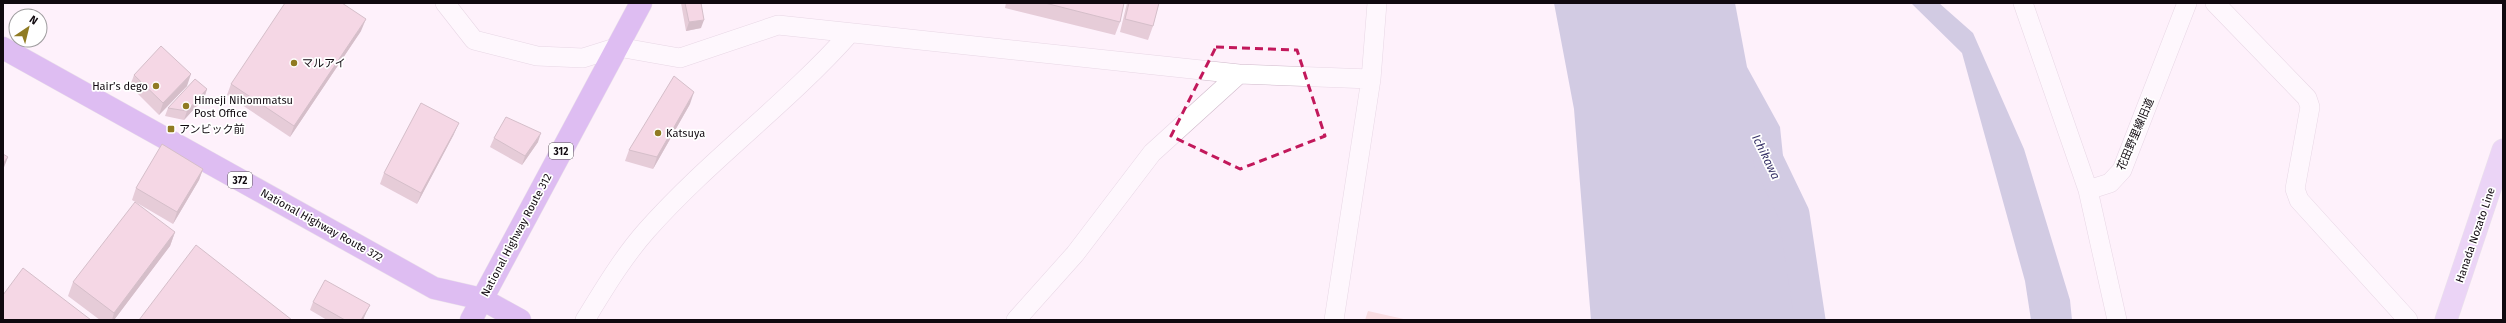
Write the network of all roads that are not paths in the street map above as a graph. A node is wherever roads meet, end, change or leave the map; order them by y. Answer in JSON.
{"nodes":[{"id":1,"x":445,"y":3,"type":"edge"},
{"id":2,"x":641,"y":3,"type":"edge"},
{"id":3,"x":1377,"y":3,"type":"edge"},
{"id":4,"x":2023,"y":3,"type":"edge"},
{"id":5,"x":2187,"y":3,"type":"edge"},
{"id":6,"x":2215,"y":3,"type":"edge"},
{"id":7,"x":850,"y":33,"type":"junction"},
{"id":8,"x":618,"y":47,"type":"junction"},
{"id":9,"x":3,"y":48,"type":"edge"},
{"id":10,"x":1239,"y":74,"type":"junction"},
{"id":11,"x":1371,"y":80,"type":"junction"},
{"id":12,"x":2503,"y":150,"type":"edge"},
{"id":13,"x":2088,"y":190,"type":"junction"},
{"id":14,"x":482,"y":299,"type":"junction"},
{"id":15,"x":471,"y":320,"type":"edge"},
{"id":16,"x":520,"y":320,"type":"edge"},
{"id":17,"x":585,"y":320,"type":"edge"},
{"id":18,"x":1016,"y":320,"type":"edge"},
{"id":19,"x":1334,"y":320,"type":"edge"},
{"id":20,"x":2117,"y":320,"type":"edge"},
{"id":21,"x":2408,"y":320,"type":"edge"},
{"id":22,"x":2446,"y":320,"type":"edge"}],
"edges":[{"from":1,"to":8,"type":"street"},
{"from":2,"to":8,"type":"highway","name":"National Highway Route 312","number":"312"},
{"from":3,"to":11,"type":"street"},
{"from":4,"to":13,"type":"street"},
{"from":5,"to":13,"type":"street","name":"花田野里線旧道"},
{"from":6,"to":21,"type":"street"},
{"from":7,"to":8,"type":"street"},
{"from":7,"to":10,"type":"street"},
{"from":7,"to":17,"type":"street"},
{"from":8,"to":14,"type":"highway","name":"National Highway Route 312","number":"312"},
{"from":9,"to":14,"type":"highway","name":"National Highway Route 372","number":"372"},
{"from":10,"to":11,"type":"street"},
{"from":10,"to":18,"type":"street"},
{"from":11,"to":19,"type":"street"},
{"from":12,"to":22,"type":"main road","name":"Hanada Nozato Line"},
{"from":13,"to":20,"type":"street"},
{"from":14,"to":15,"type":"highway","name":"National Highway Route 312","number":"312"},
{"from":14,"to":16,"type":"highway","name":"National Highway Route 372","number":"372"}]}
